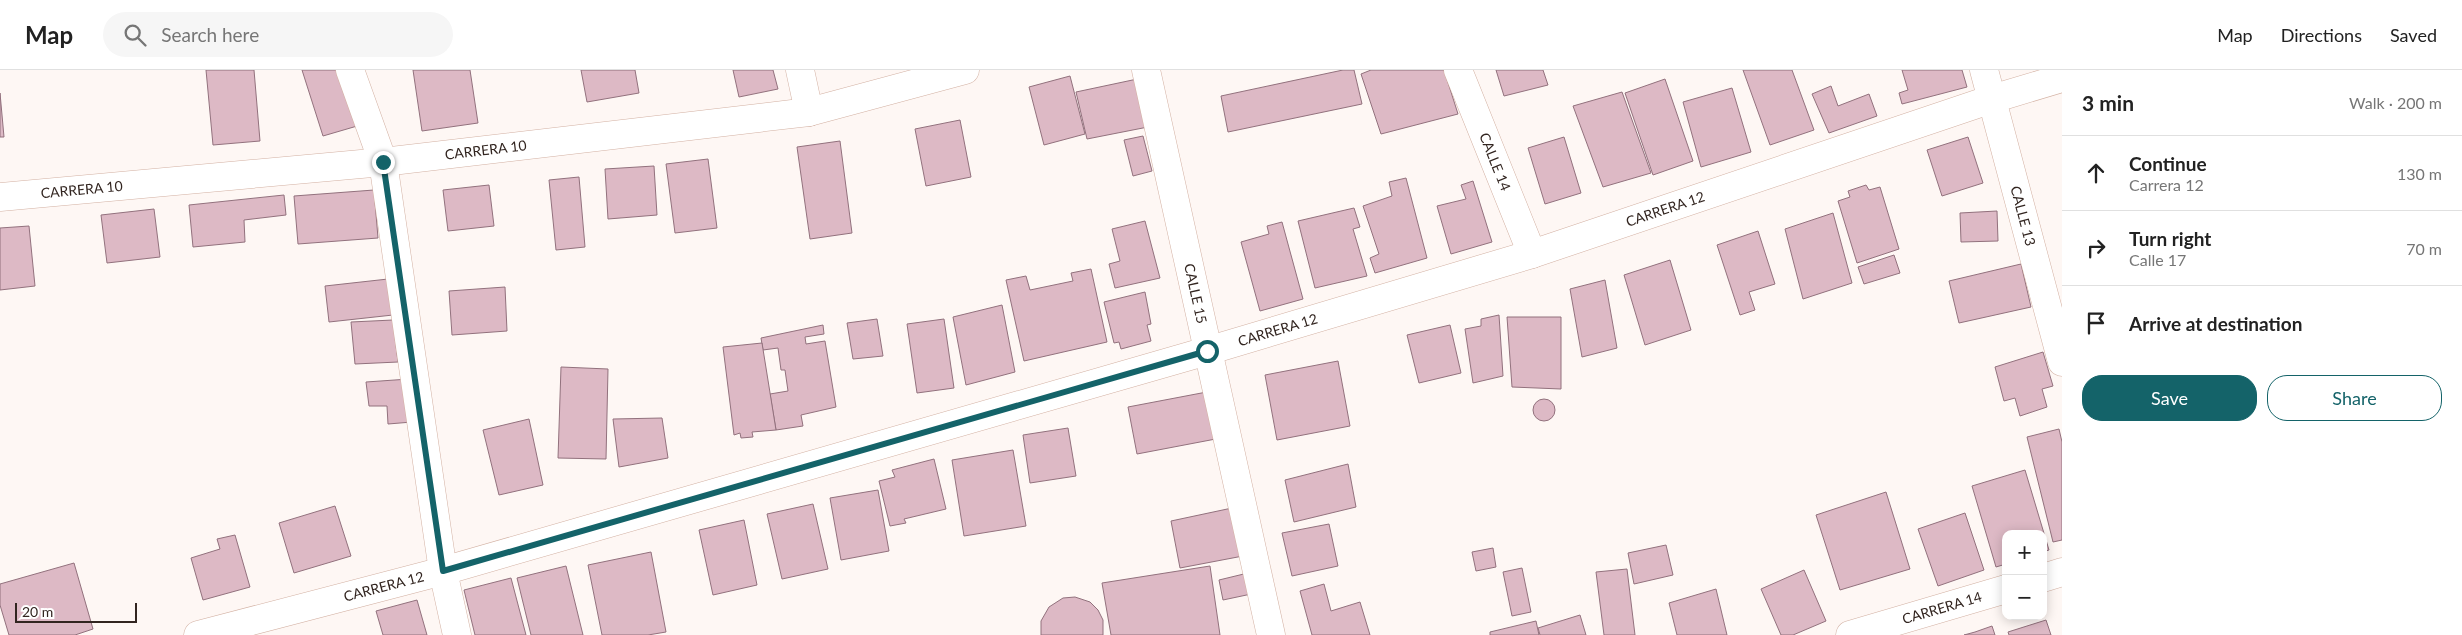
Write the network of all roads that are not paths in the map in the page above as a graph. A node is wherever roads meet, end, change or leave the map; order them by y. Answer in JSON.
{"nodes":[{"id":1,"x":350,"y":70,"type":"edge"},
{"id":2,"x":800,"y":70,"type":"edge"},
{"id":3,"x":965,"y":70,"type":"edge"},
{"id":4,"x":1146,"y":70,"type":"edge"},
{"id":5,"x":1458,"y":70,"type":"edge"},
{"id":6,"x":1984,"y":70,"type":"edge"},
{"id":7,"x":2062,"y":78,"type":"edge"},
{"id":8,"x":1992,"y":99,"type":"junction"},
{"id":9,"x":810,"y":112,"type":"junction"},
{"id":10,"x":383,"y":162,"type":"junction"},
{"id":11,"x":0,"y":197,"type":"edge"},
{"id":12,"x":1532,"y":254,"type":"junction"},
{"id":13,"x":1207,"y":351,"type":"junction"},
{"id":14,"x":2062,"y":362,"type":"edge"},
{"id":15,"x":443,"y":571,"type":"junction"},
{"id":16,"x":2062,"y":572,"type":"edge"},
{"id":17,"x":2047,"y":577,"type":"edge"},
{"id":18,"x":2002,"y":590,"type":"edge"},
{"id":19,"x":198,"y":635,"type":"edge"},
{"id":20,"x":457,"y":635,"type":"edge"},
{"id":21,"x":1271,"y":635,"type":"edge"},
{"id":22,"x":1850,"y":635,"type":"edge"}],
"edges":[{"from":1,"to":10,"type":"street"},
{"from":2,"to":9,"type":"street"},
{"from":3,"to":9,"type":"street","name":"CARRERA 10"},
{"from":4,"to":13,"type":"street","name":"CALLE 15"},
{"from":5,"to":12,"type":"street","name":"CALLE 14"},
{"from":6,"to":8,"type":"street","name":"CALLE 13"},
{"from":7,"to":8,"type":"street","name":"CARRERA 12"},
{"from":8,"to":12,"type":"street","name":"CARRERA 12"},
{"from":8,"to":14,"type":"street","name":"CALLE 13"},
{"from":9,"to":10,"type":"street","name":"CARRERA 10"},
{"from":10,"to":11,"type":"street","name":"CARRERA 10"},
{"from":10,"to":15,"type":"street"},
{"from":12,"to":13,"type":"street","name":"CARRERA 12"},
{"from":13,"to":15,"type":"street","name":"CARRERA 12"},
{"from":13,"to":21,"type":"street","name":"CALLE 15"},
{"from":15,"to":19,"type":"street","name":"CARRERA 12"},
{"from":15,"to":20,"type":"street"},
{"from":16,"to":17,"type":"street"},
{"from":18,"to":22,"type":"street","name":"CARRERA 14"}]}
